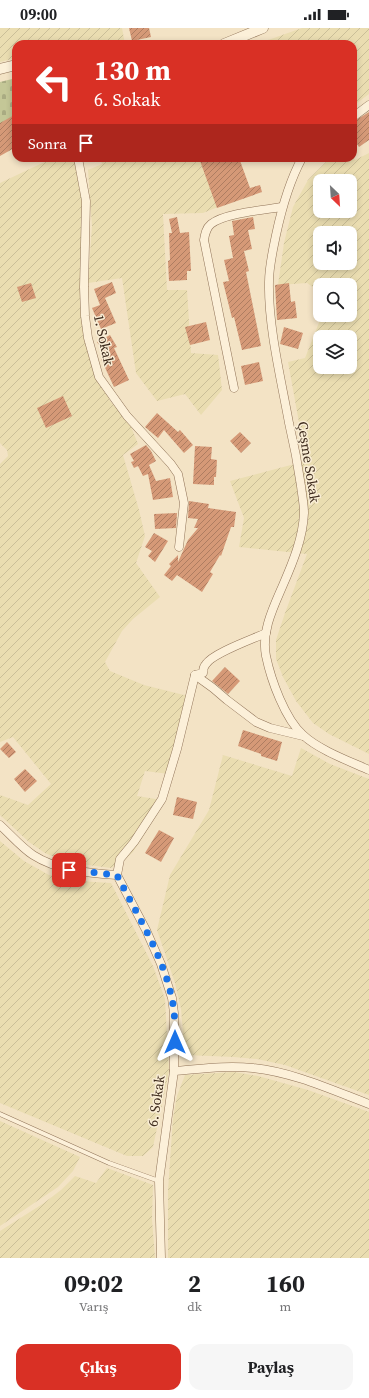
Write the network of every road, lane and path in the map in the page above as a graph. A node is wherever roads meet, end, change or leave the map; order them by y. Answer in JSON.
{"nodes":[{"id":1,"x":263,"y":28,"type":"edge"},
{"id":2,"x":234,"y":40,"type":"edge"},
{"id":3,"x":12,"y":66,"type":"edge"},
{"id":4,"x":0,"y":69,"type":"edge"},
{"id":5,"x":369,"y":105,"type":"edge"},
{"id":6,"x":357,"y":114,"type":"edge"},
{"id":7,"x":79,"y":162,"type":"edge"},
{"id":8,"x":300,"y":162,"type":"edge"},
{"id":9,"x":282,"y":207,"type":"junction"},
{"id":10,"x":234,"y":388,"type":"dead end"},
{"id":11,"x":179,"y":547,"type":"dead end"},
{"id":12,"x":266,"y":634,"type":"junction"},
{"id":13,"x":195,"y":675,"type":"junction"},
{"id":14,"x":303,"y":736,"type":"junction"},
{"id":15,"x":369,"y":770,"type":"edge"},
{"id":16,"x":0,"y":825,"type":"edge"},
{"id":17,"x":117,"y":875,"type":"junction"},
{"id":18,"x":174,"y":1071,"type":"junction"},
{"id":19,"x":369,"y":1104,"type":"edge"},
{"id":20,"x":0,"y":1114,"type":"edge"},
{"id":21,"x":159,"y":1181,"type":"junction"},
{"id":22,"x":161,"y":1258,"type":"edge"}],
"edges":[{"from":1,"to":2,"type":"street"},
{"from":3,"to":4,"type":"street"},
{"from":5,"to":6,"type":"street"},
{"from":7,"to":11,"type":"street","name":"1. Sokak"},
{"from":8,"to":9,"type":"street","name":"Çeşme Sokak"},
{"from":9,"to":10,"type":"street"},
{"from":9,"to":12,"type":"street","name":"Çeşme Sokak"},
{"from":12,"to":13,"type":"street"},
{"from":12,"to":14,"type":"street","name":"Çeşme Sokak"},
{"from":13,"to":14,"type":"street"},
{"from":13,"to":17,"type":"street"},
{"from":14,"to":15,"type":"street","name":"Çeşme Sokak"},
{"from":16,"to":17,"type":"street"},
{"from":17,"to":18,"type":"street","name":"6. Sokak"},
{"from":18,"to":19,"type":"street"},
{"from":18,"to":21,"type":"street","name":"6. Sokak"},
{"from":20,"to":21,"type":"lane"},
{"from":21,"to":22,"type":"street","name":"6. Sokak"}]}
